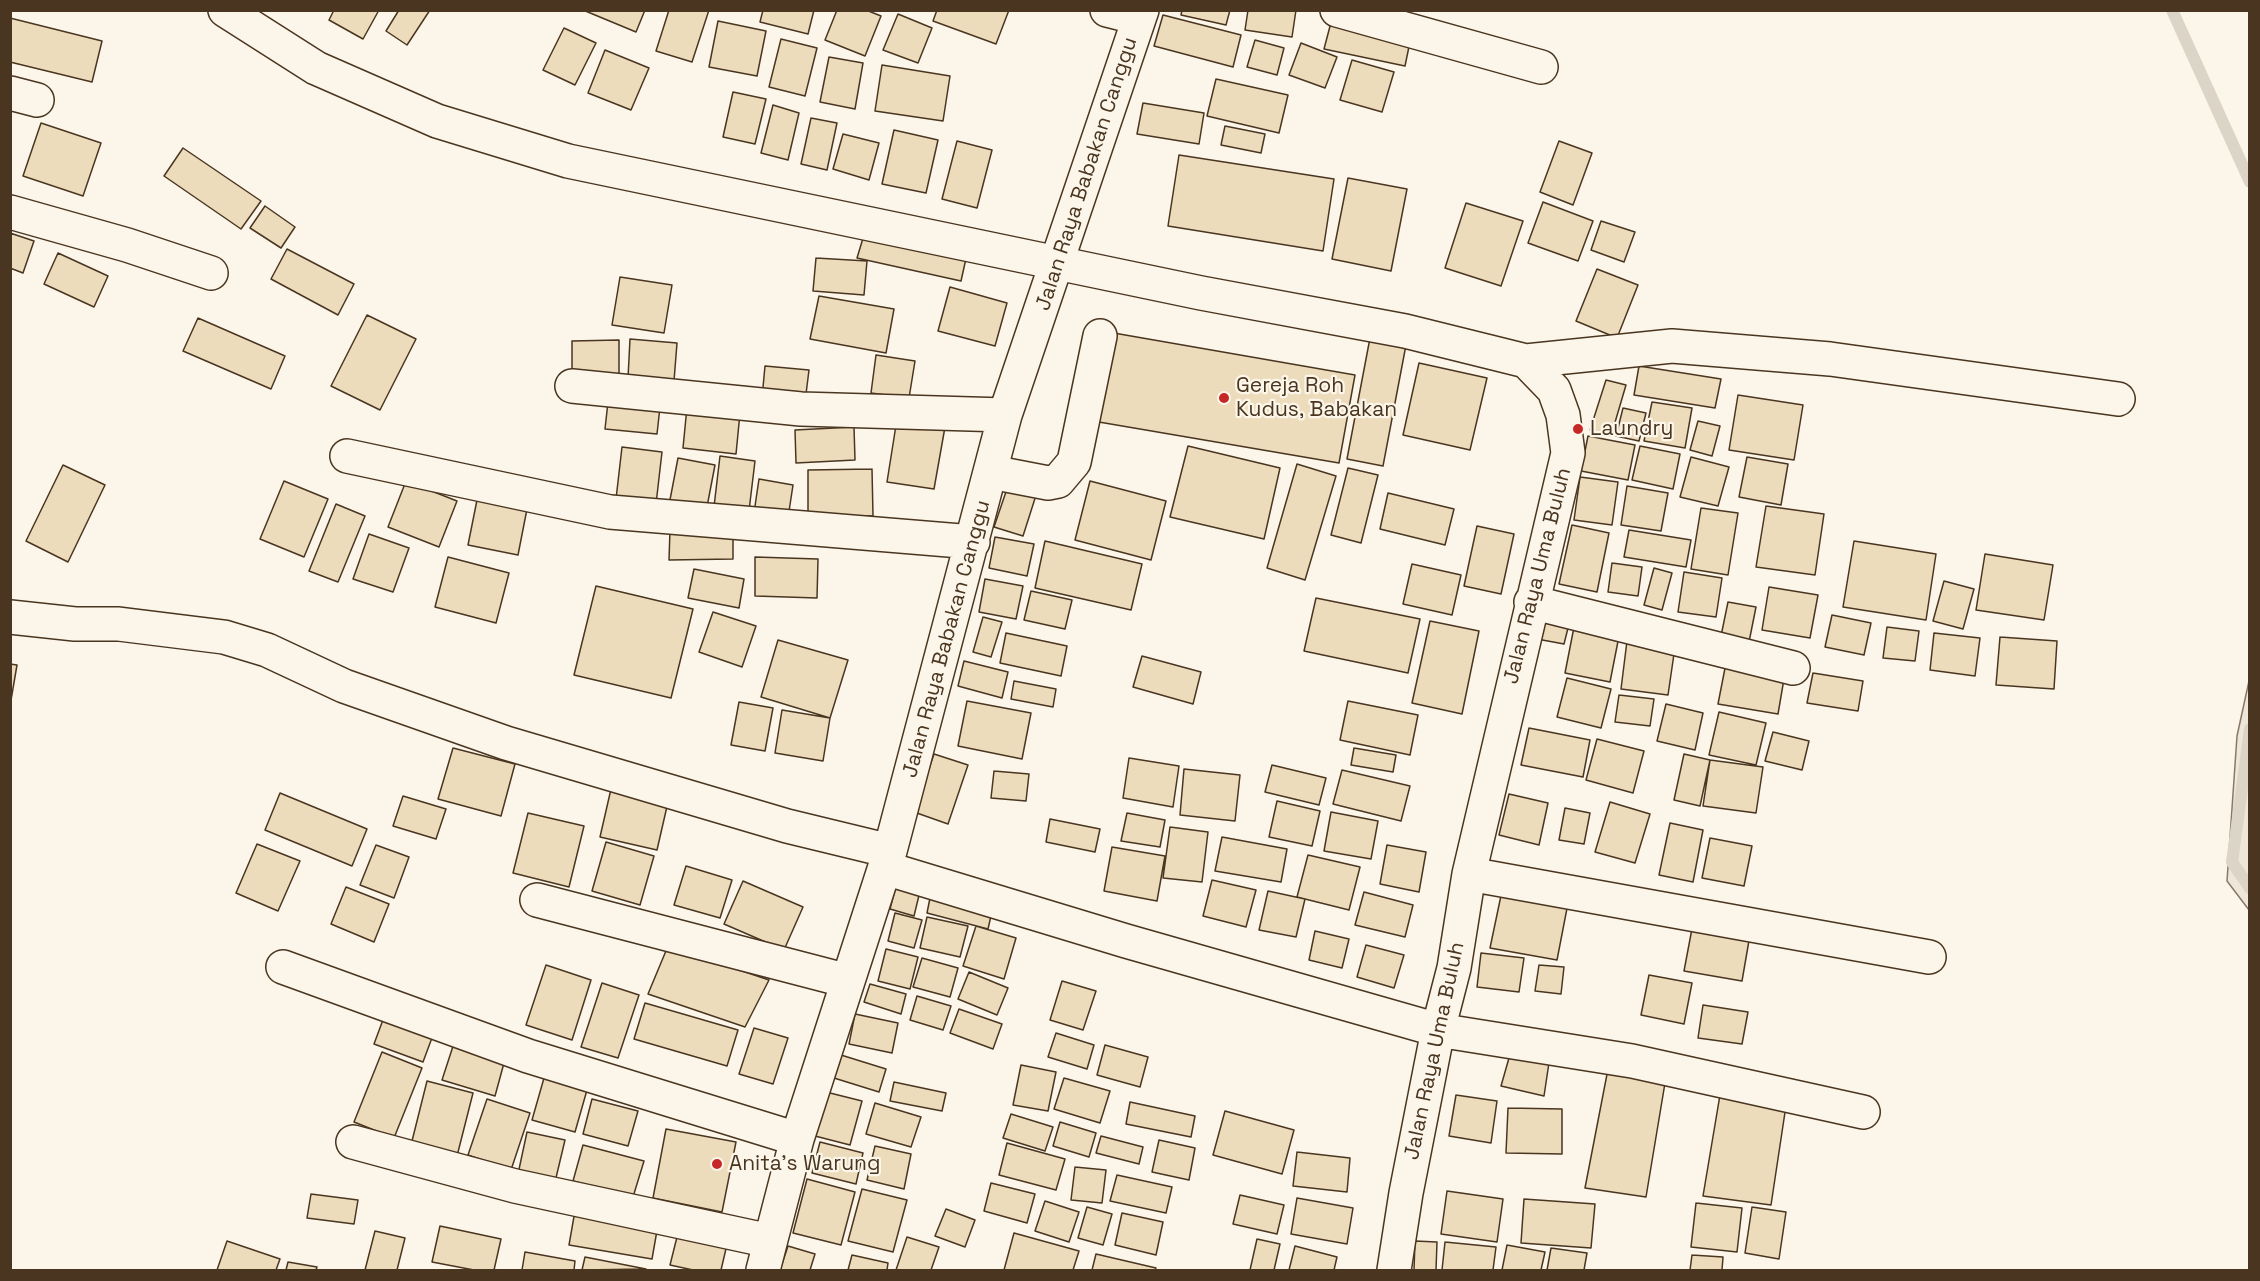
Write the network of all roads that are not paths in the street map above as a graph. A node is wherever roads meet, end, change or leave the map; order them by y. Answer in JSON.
{"nodes":[{"id":1,"x":225,"y":10,"type":"edge"},
{"id":2,"x":1107,"y":10,"type":"edge"},
{"id":3,"x":1337,"y":10,"type":"edge"},
{"id":4,"x":1141,"y":14,"type":"edge"},
{"id":5,"x":1541,"y":68,"type":"dead end"},
{"id":6,"x":10,"y":212,"type":"edge"},
{"id":7,"x":1059,"y":261,"type":"junction"},
{"id":8,"x":211,"y":273,"type":"dead end"},
{"id":9,"x":1100,"y":336,"type":"dead end"},
{"id":10,"x":1526,"y":361,"type":"junction"},
{"id":11,"x":572,"y":386,"type":"dead end"},
{"id":12,"x":2118,"y":399,"type":"dead end"},
{"id":13,"x":1005,"y":415,"type":"junction"},
{"id":14,"x":347,"y":456,"type":"dead end"},
{"id":15,"x":991,"y":472,"type":"junction"},
{"id":16,"x":973,"y":542,"type":"junction"},
{"id":17,"x":1531,"y":602,"type":"junction"},
{"id":18,"x":10,"y":617,"type":"edge"},
{"id":19,"x":1793,"y":668,"type":"dead end"},
{"id":20,"x":887,"y":859,"type":"junction"},
{"id":21,"x":1469,"y":874,"type":"junction"},
{"id":22,"x":537,"y":900,"type":"dead end"},
{"id":23,"x":1929,"y":957,"type":"dead end"},
{"id":24,"x":283,"y":967,"type":"dead end"},
{"id":25,"x":848,"y":981,"type":"junction"},
{"id":26,"x":1438,"y":1030,"type":"junction"},
{"id":27,"x":1863,"y":1112,"type":"dead end"},
{"id":28,"x":797,"y":1139,"type":"junction"},
{"id":29,"x":353,"y":1142,"type":"dead end"},
{"id":30,"x":766,"y":1256,"type":"edge"},
{"id":31,"x":1394,"y":1270,"type":"edge"}],
"edges":[{"from":1,"to":7,"type":"street"},
{"from":2,"to":4,"type":"street"},
{"from":3,"to":5,"type":"street"},
{"from":4,"to":7,"type":"street","name":"Jalan Raya Babakan Canggu"},
{"from":6,"to":8,"type":"street"},
{"from":7,"to":10,"type":"street"},
{"from":7,"to":13,"type":"street","name":"Jalan Raya Babakan Canggu"},
{"from":9,"to":15,"type":"street"},
{"from":10,"to":12,"type":"street"},
{"from":10,"to":17,"type":"street","name":"Jalan Raya Uma Buluh"},
{"from":11,"to":13,"type":"street"},
{"from":13,"to":15,"type":"street","name":"Jalan Raya Babakan Canggu"},
{"from":14,"to":16,"type":"street"},
{"from":15,"to":16,"type":"street","name":"Jalan Raya Babakan Canggu"},
{"from":16,"to":20,"type":"street","name":"Jalan Raya Babakan Canggu"},
{"from":17,"to":19,"type":"street"},
{"from":17,"to":21,"type":"street","name":"Jalan Raya Uma Buluh"},
{"from":18,"to":20,"type":"street"},
{"from":20,"to":25,"type":"street","name":"Jalan Raya Babakan Canggu"},
{"from":20,"to":26,"type":"street"},
{"from":21,"to":23,"type":"street"},
{"from":21,"to":26,"type":"street","name":"Jalan Raya Uma Buluh"},
{"from":22,"to":25,"type":"street"},
{"from":24,"to":28,"type":"street"},
{"from":25,"to":28,"type":"street","name":"Jalan Raya Babakan Canggu"},
{"from":26,"to":27,"type":"street"},
{"from":26,"to":31,"type":"street","name":"Jalan Raya Uma Buluh"},
{"from":28,"to":30,"type":"street","name":"Jalan Raya Babakan Canggu"},
{"from":29,"to":30,"type":"street"}]}
